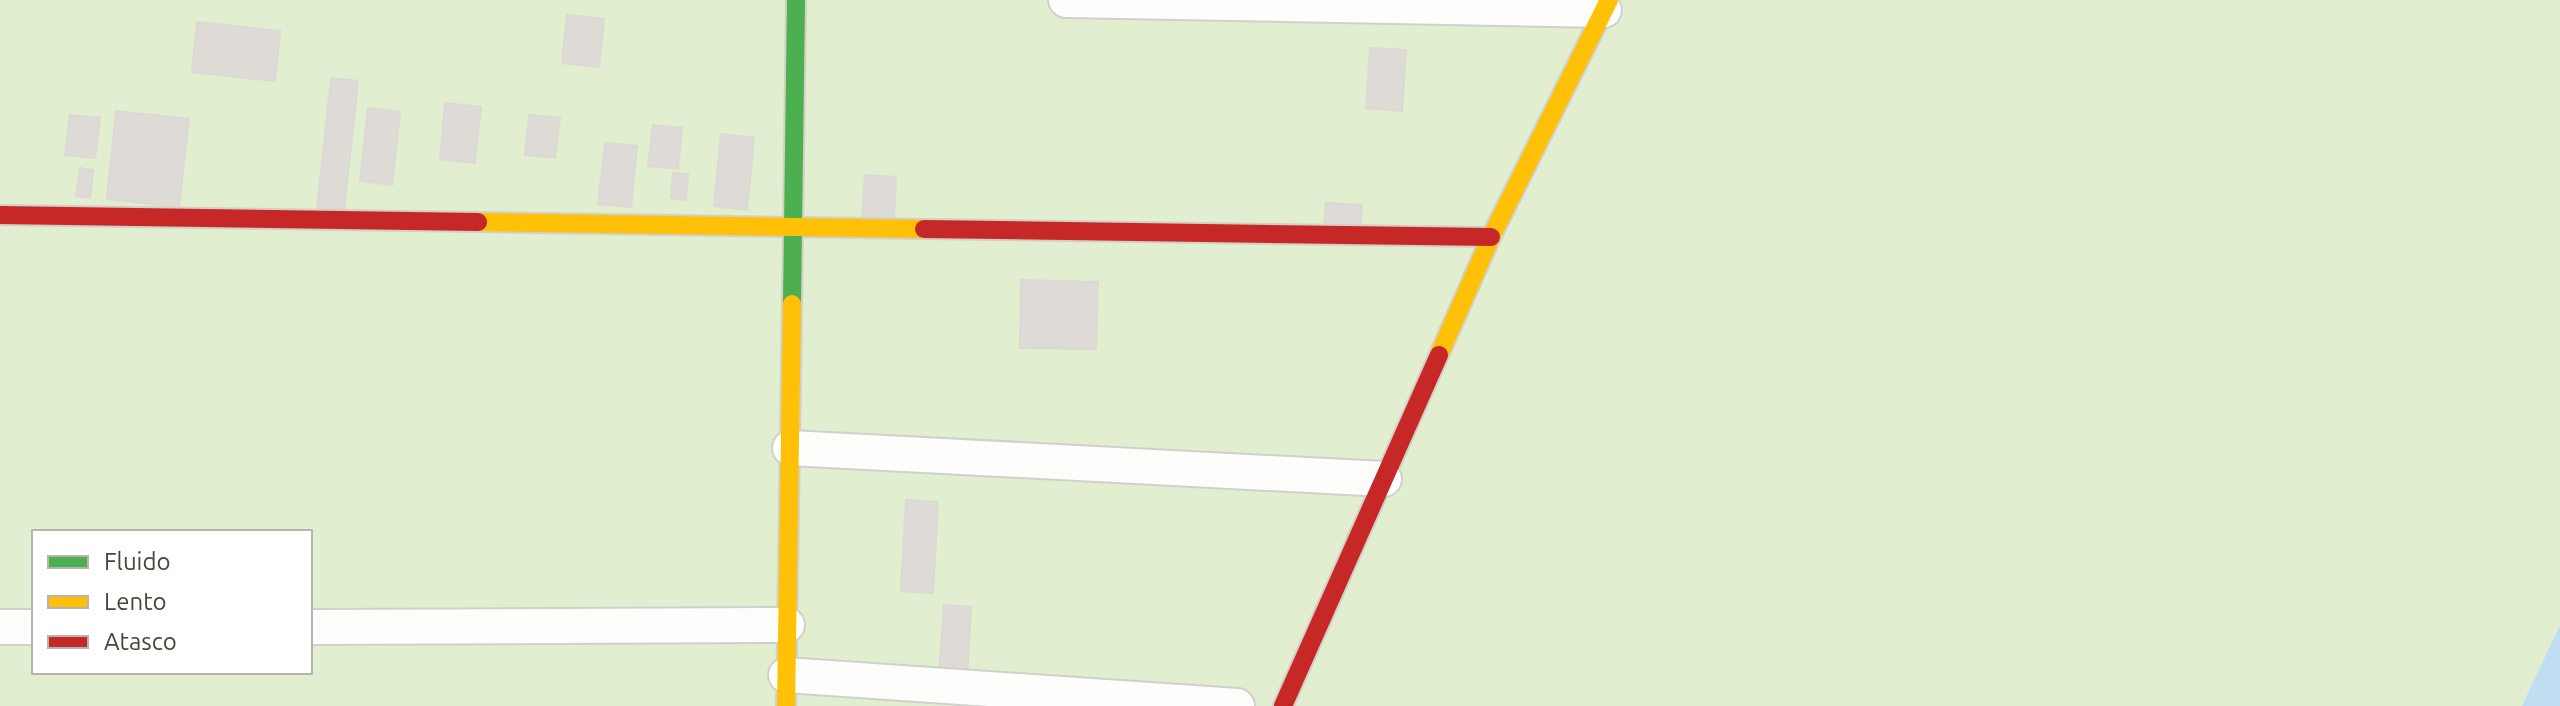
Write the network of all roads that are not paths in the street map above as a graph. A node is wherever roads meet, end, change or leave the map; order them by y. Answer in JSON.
{"nodes":[{"id":1,"x":796,"y":0,"type":"edge"},
{"id":2,"x":1066,"y":0,"type":"edge"},
{"id":3,"x":1606,"y":5,"type":"edge"},
{"id":4,"x":0,"y":215,"type":"edge"},
{"id":5,"x":793,"y":226,"type":"junction"},
{"id":6,"x":1491,"y":237,"type":"junction"},
{"id":7,"x":790,"y":448,"type":"junction"},
{"id":8,"x":1384,"y":479,"type":"junction"},
{"id":9,"x":787,"y":625,"type":"junction"},
{"id":10,"x":0,"y":627,"type":"edge"},
{"id":11,"x":32,"y":627,"type":"edge"},
{"id":12,"x":312,"y":627,"type":"edge"},
{"id":13,"x":786,"y":691,"type":"edge"},
{"id":14,"x":1237,"y":706,"type":"edge"},
{"id":15,"x":1283,"y":706,"type":"edge"}],
"edges":[{"from":1,"to":5,"type":"street"},
{"from":2,"to":3,"type":"street"},
{"from":3,"to":6,"type":"street"},
{"from":4,"to":5,"type":"street"},
{"from":5,"to":6,"type":"street"},
{"from":5,"to":7,"type":"street"},
{"from":6,"to":8,"type":"street"},
{"from":7,"to":8,"type":"street"},
{"from":7,"to":9,"type":"street"},
{"from":8,"to":15,"type":"street"},
{"from":9,"to":12,"type":"street"},
{"from":9,"to":13,"type":"street"},
{"from":10,"to":11,"type":"street"},
{"from":13,"to":14,"type":"street"}]}
